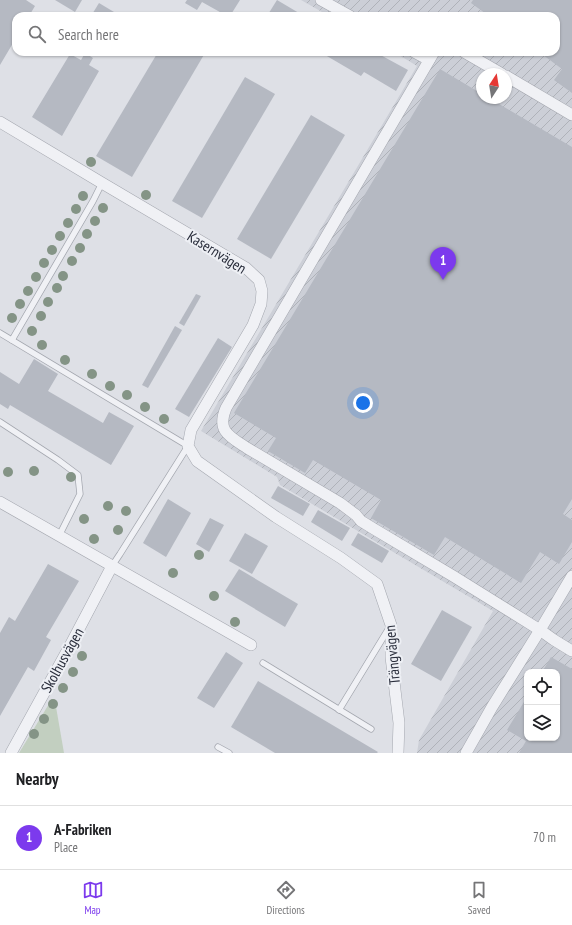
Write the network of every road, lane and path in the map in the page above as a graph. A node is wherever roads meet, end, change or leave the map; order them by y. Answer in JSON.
{"nodes":[{"id":1,"x":321,"y":0,"type":"edge"},
{"id":2,"x":343,"y":12,"type":"edge"},
{"id":3,"x":431,"y":56,"type":"edge"},
{"id":4,"x":471,"y":56,"type":"edge"},
{"id":5,"x":492,"y":68,"type":"edge"},
{"id":6,"x":512,"y":80,"type":"edge"},
{"id":7,"x":572,"y":115,"type":"edge"},
{"id":8,"x":0,"y":122,"type":"edge"},
{"id":9,"x":102,"y":183,"type":"junction"},
{"id":10,"x":0,"y":333,"type":"edge"},
{"id":11,"x":12,"y":340,"type":"junction"},
{"id":12,"x":0,"y":422,"type":"edge"},
{"id":13,"x":188,"y":446,"type":"junction"},
{"id":14,"x":0,"y":502,"type":"edge"},
{"id":15,"x":59,"y":536,"type":"junction"},
{"id":16,"x":112,"y":566,"type":"junction"},
{"id":17,"x":572,"y":576,"type":"edge"},
{"id":18,"x":391,"y":625,"type":"junction"},
{"id":19,"x":540,"y":630,"type":"junction"},
{"id":20,"x":251,"y":645,"type":"dead end"},
{"id":21,"x":572,"y":651,"type":"edge"},
{"id":22,"x":263,"y":663,"type":"dead end"},
{"id":23,"x":339,"y":710,"type":"junction"},
{"id":24,"x":371,"y":729,"type":"dead end"},
{"id":25,"x":218,"y":747,"type":"dead end"},
{"id":26,"x":11,"y":753,"type":"edge"},
{"id":27,"x":229,"y":753,"type":"edge"},
{"id":28,"x":398,"y":753,"type":"edge"},
{"id":29,"x":466,"y":753,"type":"edge"}],
"edges":[{"from":1,"to":2,"type":"street"},
{"from":3,"to":19,"type":"street"},
{"from":4,"to":5,"type":"street"},
{"from":6,"to":7,"type":"street"},
{"from":8,"to":9,"type":"street","name":"Kasernvägen"},
{"from":9,"to":11,"type":"lane"},
{"from":9,"to":13,"type":"street","name":"Kasernvägen"},
{"from":10,"to":11,"type":"lane"},
{"from":11,"to":13,"type":"lane"},
{"from":12,"to":15,"type":"lane"},
{"from":13,"to":16,"type":"lane"},
{"from":13,"to":18,"type":"street","name":"Trängvägen"},
{"from":14,"to":15,"type":"street"},
{"from":15,"to":16,"type":"street"},
{"from":16,"to":20,"type":"street"},
{"from":16,"to":26,"type":"street","name":"Skolhusvägen"},
{"from":17,"to":19,"type":"street"},
{"from":18,"to":23,"type":"lane"},
{"from":18,"to":28,"type":"street","name":"Trängvägen"},
{"from":19,"to":21,"type":"street"},
{"from":19,"to":29,"type":"street"},
{"from":22,"to":23,"type":"lane"},
{"from":23,"to":24,"type":"lane"},
{"from":25,"to":27,"type":"lane"}]}
